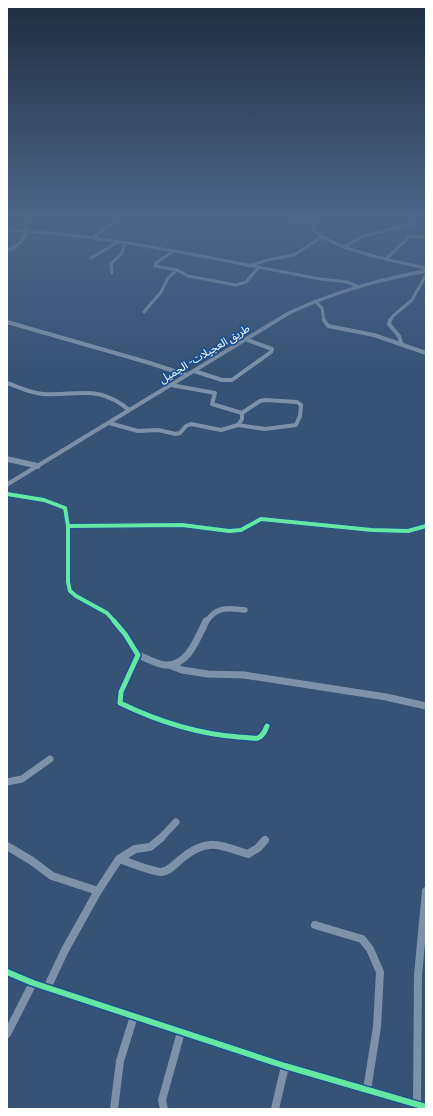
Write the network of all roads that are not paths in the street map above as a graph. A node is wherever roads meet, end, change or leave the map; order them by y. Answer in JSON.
{"nodes":[{"id":1,"x":177,"y":270,"type":"joint"},
{"id":2,"x":256,"y":270,"type":"edge"},
{"id":3,"x":270,"y":270,"type":"edge"},
{"id":4,"x":426,"y":271,"type":"edge"},
{"id":5,"x":426,"y":275,"type":"edge"},
{"id":6,"x":321,"y":279,"type":"junction"},
{"id":7,"x":347,"y":282,"type":"junction"},
{"id":8,"x":339,"y":283,"type":"junction"},
{"id":9,"x":367,"y":283,"type":"junction"},
{"id":10,"x":355,"y":286,"type":"junction"},
{"id":11,"x":345,"y":290,"type":"junction"},
{"id":12,"x":315,"y":301,"type":"junction"},
{"id":13,"x":144,"y":312,"type":"dead end"},
{"id":14,"x":7,"y":322,"type":"edge"},
{"id":15,"x":245,"y":339,"type":"junction"},
{"id":16,"x":401,"y":343,"type":"junction"},
{"id":17,"x":426,"y":353,"type":"edge"},
{"id":18,"x":194,"y":371,"type":"junction"},
{"id":19,"x":186,"y":375,"type":"junction"},
{"id":20,"x":7,"y":383,"type":"edge"},
{"id":21,"x":171,"y":385,"type":"junction"},
{"id":22,"x":129,"y":410,"type":"junction"},
{"id":23,"x":242,"y":413,"type":"junction"},
{"id":24,"x":109,"y":423,"type":"junction"},
{"id":25,"x":238,"y":426,"type":"junction"},
{"id":26,"x":7,"y":459,"type":"edge"},
{"id":27,"x":38,"y":466,"type":"junction"},
{"id":28,"x":7,"y":485,"type":"edge"},
{"id":29,"x":7,"y":494,"type":"edge"},
{"id":30,"x":68,"y":526,"type":"junction"},
{"id":31,"x":426,"y":526,"type":"edge"},
{"id":32,"x":245,"y":610,"type":"dead end"},
{"id":33,"x":138,"y":654,"type":"junction"},
{"id":34,"x":169,"y":665,"type":"junction"},
{"id":35,"x":426,"y":706,"type":"edge"},
{"id":36,"x":268,"y":726,"type":"dead end"},
{"id":37,"x":50,"y":759,"type":"dead end"},
{"id":38,"x":7,"y":782,"type":"edge"},
{"id":39,"x":176,"y":822,"type":"dead end"},
{"id":40,"x":265,"y":840,"type":"dead end"},
{"id":41,"x":7,"y":846,"type":"edge"},
{"id":42,"x":119,"y":859,"type":"junction"},
{"id":43,"x":98,"y":891,"type":"junction"},
{"id":44,"x":426,"y":891,"type":"edge"},
{"id":45,"x":316,"y":924,"type":"dead end"},
{"id":46,"x":7,"y":972,"type":"edge"},
{"id":47,"x":33,"y":983,"type":"junction"},
{"id":48,"x":47,"y":988,"type":"junction"},
{"id":49,"x":134,"y":1016,"type":"junction"},
{"id":50,"x":181,"y":1032,"type":"junction"},
{"id":51,"x":7,"y":1034,"type":"edge"},
{"id":52,"x":285,"y":1066,"type":"junction"},
{"id":53,"x":367,"y":1090,"type":"junction"},
{"id":54,"x":421,"y":1106,"type":"edge"},
{"id":55,"x":114,"y":1109,"type":"edge"},
{"id":56,"x":164,"y":1109,"type":"edge"},
{"id":57,"x":274,"y":1109,"type":"edge"}],
"edges":[{"from":1,"to":2,"type":"street"},
{"from":1,"to":13,"type":"street"},
{"from":3,"to":6,"type":"street"},
{"from":4,"to":9,"type":"main road","name":"طريق العجيلات- الجميل"},
{"from":5,"to":16,"type":"street"},
{"from":6,"to":7,"type":"street"},
{"from":6,"to":8,"type":"street"},
{"from":7,"to":9,"type":"main road"},
{"from":7,"to":10,"type":"street"},
{"from":8,"to":10,"type":"street"},
{"from":8,"to":11,"type":"main road"},
{"from":9,"to":10,"type":"main road","name":"طريق العجيلات- الجميل"},
{"from":10,"to":11,"type":"main road","name":"طريق العجيلات- الجميل"},
{"from":11,"to":12,"type":"main road","name":"طريق العجيلات- الجميل"},
{"from":12,"to":15,"type":"main road","name":"طريق العجيلات- الجميل"},
{"from":12,"to":16,"type":"street"},
{"from":14,"to":19,"type":"street"},
{"from":15,"to":18,"type":"main road","name":"طريق العجيلات- الجميل"},
{"from":15,"to":18,"type":"street"},
{"from":16,"to":17,"type":"street"},
{"from":18,"to":19,"type":"main road","name":"طريق العجيلات- الجميل"},
{"from":19,"to":21,"type":"main road","name":"طريق العجيلات- الجميل"},
{"from":20,"to":22,"type":"street"},
{"from":21,"to":22,"type":"main road","name":"طريق العجيلات- الجميل"},
{"from":21,"to":23,"type":"street"},
{"from":22,"to":24,"type":"main road","name":"طريق العجيلات- الجميل"},
{"from":23,"to":25,"type":"street"},
{"from":23,"to":25,"type":"street"},
{"from":24,"to":25,"type":"street"},
{"from":24,"to":27,"type":"main road","name":"طريق العجيلات- الجميل"},
{"from":26,"to":27,"type":"street"},
{"from":27,"to":28,"type":"main road","name":"طريق العجيلات- الجميل"},
{"from":29,"to":30,"type":"street"},
{"from":30,"to":31,"type":"street"},
{"from":30,"to":33,"type":"street"},
{"from":32,"to":34,"type":"street"},
{"from":33,"to":34,"type":"street"},
{"from":33,"to":36,"type":"street"},
{"from":34,"to":35,"type":"street"},
{"from":37,"to":38,"type":"street"},
{"from":39,"to":42,"type":"street"},
{"from":40,"to":42,"type":"street"},
{"from":41,"to":43,"type":"street"},
{"from":42,"to":43,"type":"street"},
{"from":43,"to":48,"type":"street"},
{"from":44,"to":54,"type":"street"},
{"from":45,"to":53,"type":"street"},
{"from":46,"to":47,"type":"street"},
{"from":47,"to":48,"type":"street"},
{"from":47,"to":51,"type":"street"},
{"from":48,"to":49,"type":"street"},
{"from":49,"to":50,"type":"street"},
{"from":49,"to":55,"type":"street"},
{"from":50,"to":52,"type":"street"},
{"from":50,"to":56,"type":"street"},
{"from":52,"to":53,"type":"street"},
{"from":52,"to":57,"type":"street"},
{"from":53,"to":54,"type":"street"}]}
